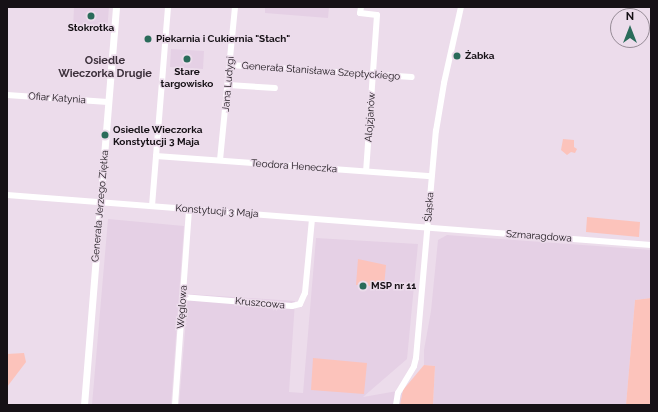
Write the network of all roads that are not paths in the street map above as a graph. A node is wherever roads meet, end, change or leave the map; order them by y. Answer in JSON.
{"nodes":[{"id":1,"x":116,"y":7,"type":"edge"},
{"id":2,"x":168,"y":7,"type":"edge"},
{"id":3,"x":235,"y":7,"type":"edge"},
{"id":4,"x":361,"y":7,"type":"edge"},
{"id":5,"x":461,"y":7,"type":"edge"},
{"id":6,"x":230,"y":65,"type":"junction"},
{"id":7,"x":373,"y":74,"type":"junction"},
{"id":8,"x":412,"y":77,"type":"dead end"},
{"id":9,"x":228,"y":85,"type":"junction"},
{"id":10,"x":275,"y":88,"type":"dead end"},
{"id":11,"x":7,"y":95,"type":"edge"},
{"id":12,"x":108,"y":102,"type":"junction"},
{"id":13,"x":156,"y":156,"type":"junction"},
{"id":14,"x":220,"y":160,"type":"junction"},
{"id":15,"x":366,"y":171,"type":"junction"},
{"id":16,"x":431,"y":176,"type":"junction"},
{"id":17,"x":7,"y":195,"type":"edge"},
{"id":18,"x":100,"y":202,"type":"junction"},
{"id":19,"x":152,"y":206,"type":"junction"},
{"id":20,"x":189,"y":209,"type":"junction"},
{"id":21,"x":312,"y":219,"type":"junction"},
{"id":22,"x":428,"y":227,"type":"junction"},
{"id":23,"x":651,"y":245,"type":"edge"},
{"id":24,"x":182,"y":297,"type":"junction"},
{"id":25,"x":84,"y":405,"type":"edge"},
{"id":26,"x":175,"y":405,"type":"edge"},
{"id":27,"x":396,"y":405,"type":"edge"}],
"edges":[{"from":1,"to":12,"type":"street","name":"Generała Jerzego Ziętka"},
{"from":2,"to":13,"type":"street"},
{"from":3,"to":6,"type":"street","name":"Jana Ludygi"},
{"from":4,"to":7,"type":"street","name":"Alojzjanów"},
{"from":5,"to":16,"type":"street","name":"Śląska"},
{"from":6,"to":7,"type":"street","name":"Generała Stanisława Szeptyckiego"},
{"from":6,"to":9,"type":"street","name":"Jana Ludygi"},
{"from":7,"to":8,"type":"street","name":"Generała Stanisława Szeptyckiego"},
{"from":7,"to":15,"type":"street","name":"Alojzjanów"},
{"from":9,"to":10,"type":"street"},
{"from":9,"to":14,"type":"street","name":"Jana Ludygi"},
{"from":11,"to":12,"type":"street","name":"Ofiar Katynia"},
{"from":12,"to":18,"type":"street","name":"Generała Jerzego Ziętka"},
{"from":13,"to":14,"type":"street","name":"Teodora Heneczka"},
{"from":13,"to":19,"type":"street"},
{"from":14,"to":15,"type":"street","name":"Teodora Heneczka"},
{"from":15,"to":16,"type":"street","name":"Teodora Heneczka"},
{"from":16,"to":22,"type":"street","name":"Śląska"},
{"from":17,"to":18,"type":"street","name":"Konstytucji 3 Maja"},
{"from":18,"to":19,"type":"street","name":"Konstytucji 3 Maja"},
{"from":18,"to":25,"type":"street","name":"Generała Jerzego Ziętka"},
{"from":19,"to":20,"type":"street","name":"Konstytucji 3 Maja"},
{"from":20,"to":21,"type":"street","name":"Konstytucji 3 Maja"},
{"from":20,"to":24,"type":"street","name":"Węglowa"},
{"from":21,"to":22,"type":"street","name":"Konstytucji 3 Maja"},
{"from":21,"to":24,"type":"street","name":"Kruszcowa"},
{"from":22,"to":23,"type":"street","name":"Szmaragdowa"},
{"from":22,"to":27,"type":"street","name":"Śląska"},
{"from":24,"to":26,"type":"street","name":"Węglowa"}]}
